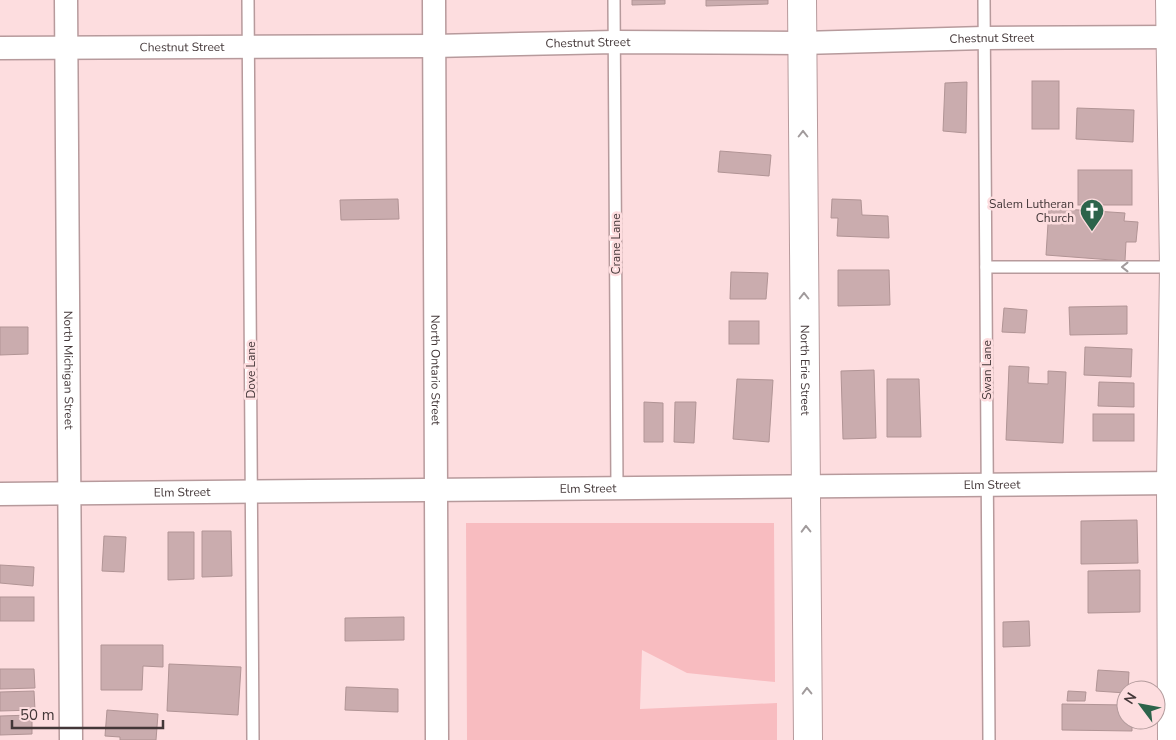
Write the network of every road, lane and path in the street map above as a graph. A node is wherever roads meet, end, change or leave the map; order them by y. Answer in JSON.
{"nodes":[{"id":1,"x":66,"y":0,"type":"edge"},
{"id":2,"x":248,"y":0,"type":"edge"},
{"id":3,"x":434,"y":0,"type":"edge"},
{"id":4,"x":614,"y":0,"type":"edge"},
{"id":5,"x":802,"y":0,"type":"edge"},
{"id":6,"x":984,"y":0,"type":"edge"},
{"id":7,"x":1170,"y":0,"type":"edge"},
{"id":8,"x":1173,"y":37,"type":"edge"},
{"id":9,"x":984,"y":38,"type":"junction"},
{"id":10,"x":615,"y":42,"type":"junction"},
{"id":11,"x":802,"y":42,"type":"junction"},
{"id":12,"x":248,"y":46,"type":"junction"},
{"id":13,"x":434,"y":46,"type":"junction"},
{"id":14,"x":0,"y":48,"type":"edge"},
{"id":15,"x":66,"y":48,"type":"junction"},
{"id":16,"x":986,"y":267,"type":"junction"},
{"id":17,"x":1174,"y":268,"type":"junction"},
{"id":18,"x":1174,"y":483,"type":"edge"},
{"id":19,"x":987,"y":485,"type":"junction"},
{"id":20,"x":806,"y":487,"type":"junction"},
{"id":21,"x":617,"y":488,"type":"junction"},
{"id":22,"x":436,"y":490,"type":"junction"},
{"id":23,"x":252,"y":492,"type":"junction"},
{"id":24,"x":0,"y":494,"type":"edge"},
{"id":25,"x":70,"y":494,"type":"junction"},
{"id":26,"x":71,"y":740,"type":"edge"},
{"id":27,"x":253,"y":740,"type":"edge"},
{"id":28,"x":437,"y":740,"type":"edge"},
{"id":29,"x":808,"y":740,"type":"edge"},
{"id":30,"x":989,"y":740,"type":"edge"},
{"id":31,"x":1172,"y":740,"type":"edge"}],
"edges":[{"from":1,"to":15,"type":"street","name":"North Michigan Street"},
{"from":2,"to":12,"type":"lane","name":"Dove Lane"},
{"from":3,"to":13,"type":"street","name":"North Ontario Street"},
{"from":4,"to":10,"type":"lane","name":"Crane Lane"},
{"from":5,"to":11,"type":"street","name":"North Erie Street"},
{"from":6,"to":9,"type":"lane","name":"Swan Lane"},
{"from":7,"to":8,"type":"street"},
{"from":8,"to":9,"type":"street","name":"Chestnut Street"},
{"from":8,"to":17,"type":"street"},
{"from":9,"to":11,"type":"street","name":"Chestnut Street"},
{"from":9,"to":16,"type":"lane","name":"Swan Lane"},
{"from":10,"to":11,"type":"street","name":"Chestnut Street"},
{"from":10,"to":13,"type":"street","name":"Chestnut Street"},
{"from":10,"to":21,"type":"lane","name":"Crane Lane"},
{"from":20,"to":11,"type":"street","name":"North Erie Street","one_way":true},
{"from":12,"to":13,"type":"street","name":"Chestnut Street"},
{"from":12,"to":15,"type":"street","name":"Chestnut Street"},
{"from":12,"to":23,"type":"lane","name":"Dove Lane"},
{"from":13,"to":22,"type":"street","name":"North Ontario Street"},
{"from":14,"to":15,"type":"street","name":"Chestnut Street"},
{"from":15,"to":25,"type":"street","name":"North Michigan Street"},
{"from":17,"to":16,"type":"lane","one_way":true},
{"from":16,"to":19,"type":"lane","name":"Swan Lane"},
{"from":17,"to":18,"type":"street"},
{"from":18,"to":19,"type":"street","name":"Elm Street"},
{"from":18,"to":31,"type":"street"},
{"from":19,"to":20,"type":"street","name":"Elm Street"},
{"from":19,"to":30,"type":"lane","name":"Swan Lane"},
{"from":20,"to":21,"type":"street","name":"Elm Street"},
{"from":29,"to":20,"type":"street","name":"North Erie Street","one_way":true},
{"from":21,"to":22,"type":"street","name":"Elm Street"},
{"from":22,"to":23,"type":"street","name":"Elm Street"},
{"from":22,"to":28,"type":"street","name":"North Ontario Street"},
{"from":23,"to":25,"type":"street","name":"Elm Street"},
{"from":23,"to":27,"type":"lane","name":"Dove Lane"},
{"from":24,"to":25,"type":"street","name":"Elm Street"},
{"from":25,"to":26,"type":"street","name":"North Michigan Street"}]}
